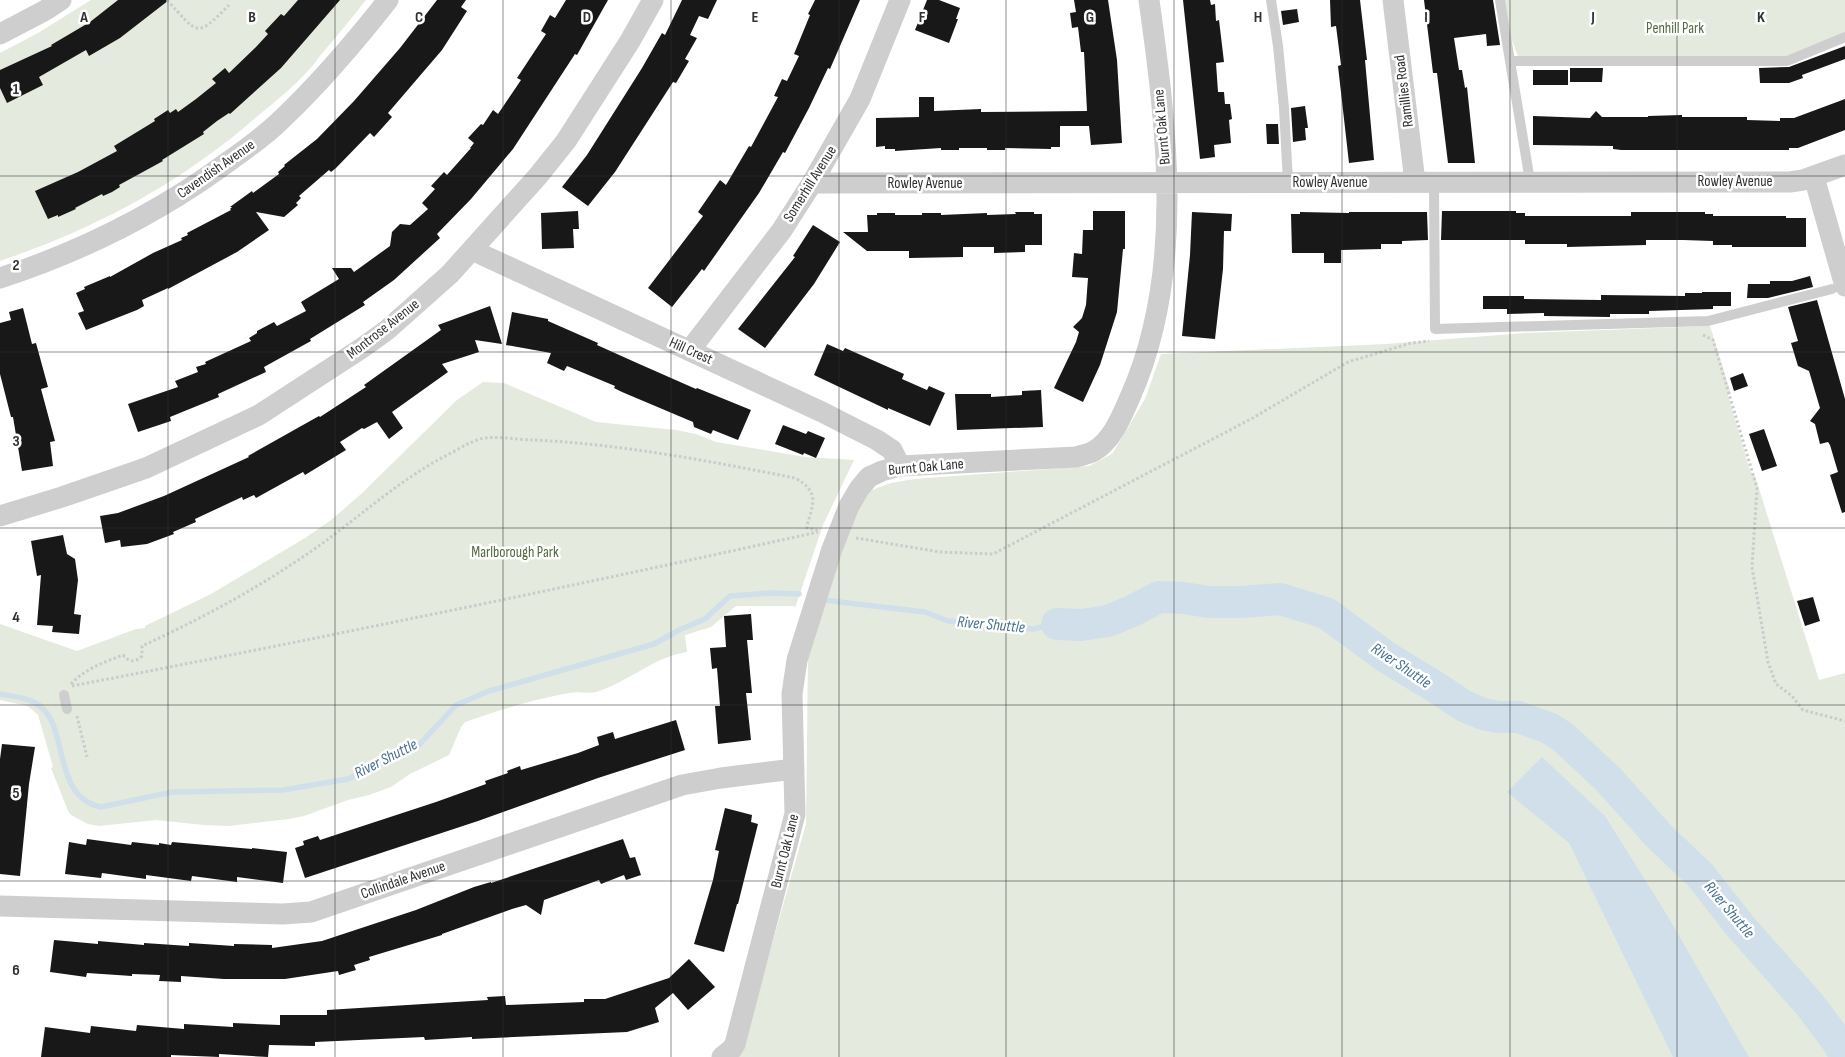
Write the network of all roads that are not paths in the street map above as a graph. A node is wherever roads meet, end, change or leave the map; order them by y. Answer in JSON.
{"nodes":[{"id":1,"x":61,"y":0,"type":"edge"},
{"id":2,"x":388,"y":0,"type":"edge"},
{"id":3,"x":653,"y":0,"type":"edge"},
{"id":4,"x":900,"y":0,"type":"edge"},
{"id":5,"x":1149,"y":0,"type":"edge"},
{"id":6,"x":1271,"y":0,"type":"edge"},
{"id":7,"x":1393,"y":0,"type":"edge"},
{"id":8,"x":1500,"y":0,"type":"edge"},
{"id":9,"x":0,"y":34,"type":"edge"},
{"id":10,"x":1845,"y":37,"type":"edge"},
{"id":11,"x":1510,"y":61,"type":"junction"},
{"id":12,"x":1845,"y":165,"type":"edge"},
{"id":13,"x":1814,"y":176,"type":"junction"},
{"id":14,"x":1424,"y":181,"type":"junction"},
{"id":15,"x":1530,"y":181,"type":"junction"},
{"id":16,"x":1166,"y":182,"type":"junction"},
{"id":17,"x":1288,"y":182,"type":"junction"},
{"id":18,"x":812,"y":183,"type":"junction"},
{"id":19,"x":472,"y":250,"type":"junction"},
{"id":20,"x":0,"y":278,"type":"edge"},
{"id":21,"x":1839,"y":287,"type":"edge"},
{"id":22,"x":690,"y":350,"type":"junction"},
{"id":23,"x":900,"y":466,"type":"junction"},
{"id":24,"x":0,"y":516,"type":"edge"},
{"id":25,"x":64,"y":695,"type":"dead end"},
{"id":26,"x":71,"y":711,"type":"road end"},
{"id":27,"x":794,"y":769,"type":"junction"},
{"id":28,"x":0,"y":906,"type":"edge"},
{"id":29,"x":722,"y":1057,"type":"edge"}],
"edges":[{"from":1,"to":9,"type":"street"},
{"from":2,"to":20,"type":"street","name":"Cavendish Avenue"},
{"from":3,"to":19,"type":"street","name":"Montrose Avenue"},
{"from":4,"to":18,"type":"street","name":"Somerhill Avenue"},
{"from":5,"to":16,"type":"street","name":"Burnt Oak Lane"},
{"from":6,"to":17,"type":"lane"},
{"from":7,"to":14,"type":"street","name":"Ramillies Road"},
{"from":8,"to":11,"type":"lane"},
{"from":10,"to":11,"type":"lane"},
{"from":11,"to":15,"type":"lane"},
{"from":12,"to":13,"type":"street","name":"Rowley Avenue"},
{"from":13,"to":15,"type":"street","name":"Rowley Avenue"},
{"from":13,"to":21,"type":"street"},
{"from":14,"to":15,"type":"street","name":"Rowley Avenue"},
{"from":14,"to":17,"type":"street","name":"Rowley Avenue"},
{"from":14,"to":21,"type":"lane"},
{"from":16,"to":17,"type":"street","name":"Rowley Avenue"},
{"from":16,"to":18,"type":"street","name":"Rowley Avenue"},
{"from":16,"to":23,"type":"street","name":"Burnt Oak Lane"},
{"from":18,"to":22,"type":"street","name":"Somerhill Avenue"},
{"from":19,"to":22,"type":"street","name":"Hill Crest"},
{"from":19,"to":24,"type":"street","name":"Montrose Avenue"},
{"from":22,"to":23,"type":"street","name":"Hill Crest"},
{"from":23,"to":27,"type":"street","name":"Burnt Oak Lane"},
{"from":25,"to":26,"type":"lane"},
{"from":27,"to":28,"type":"street","name":"Collindale Avenue"},
{"from":27,"to":29,"type":"street","name":"Burnt Oak Lane"}]}
